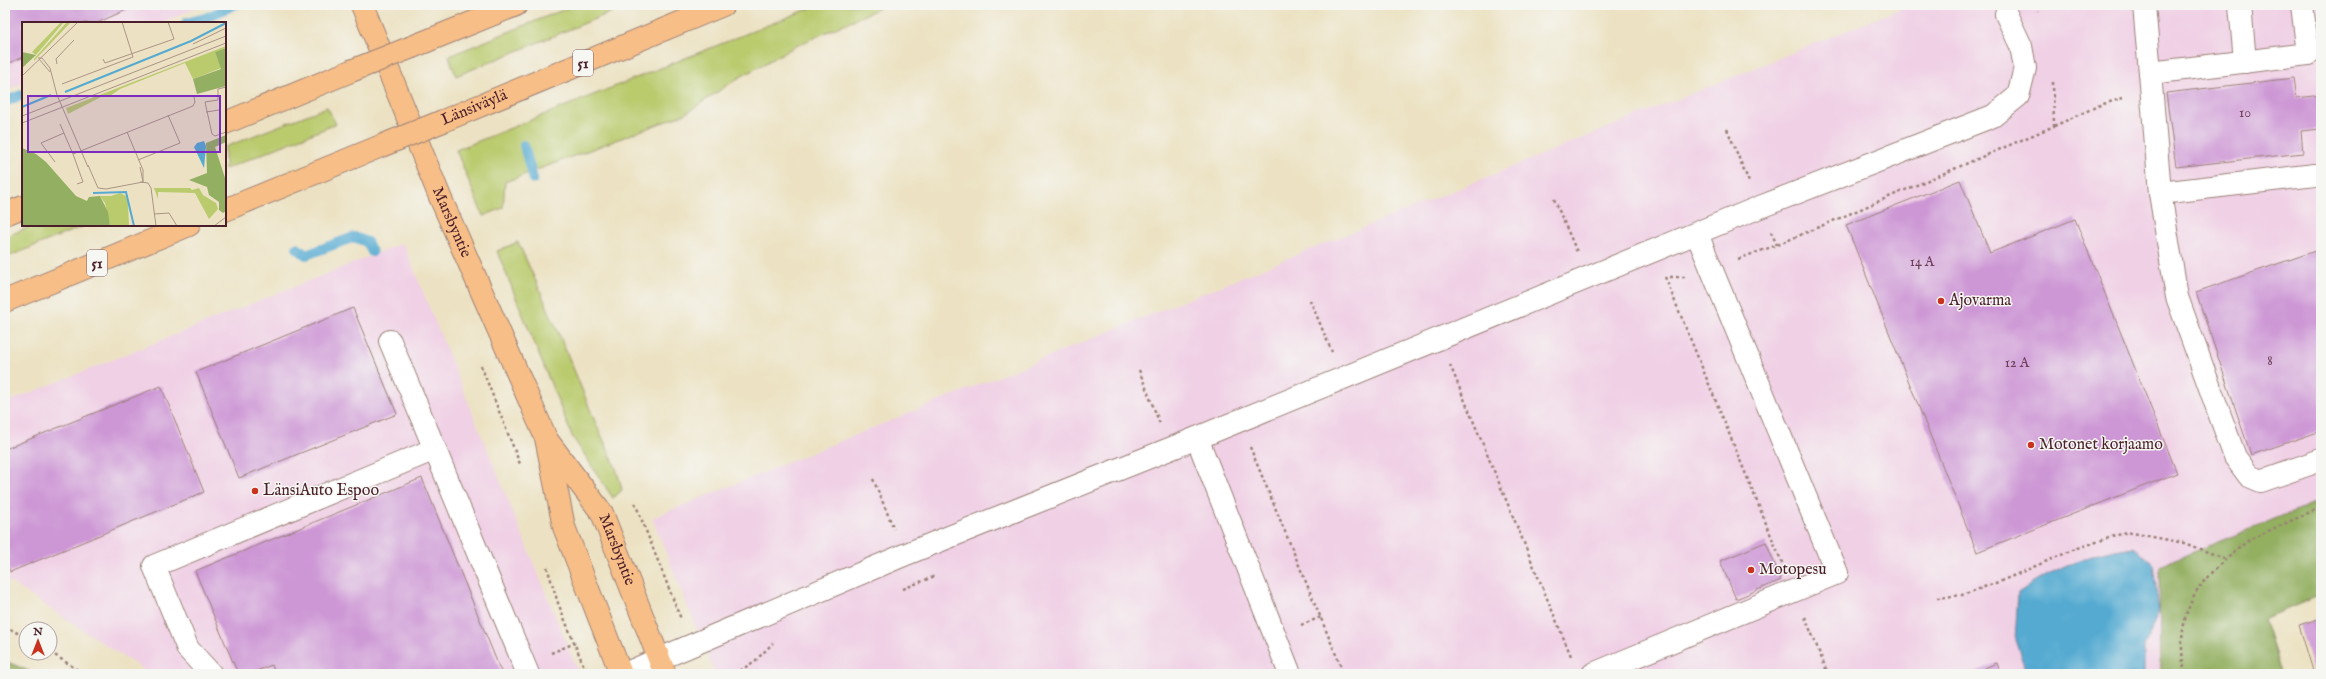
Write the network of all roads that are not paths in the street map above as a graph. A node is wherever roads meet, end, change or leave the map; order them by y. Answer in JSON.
{"nodes":[{"id":1,"x":362,"y":5,"type":"edge"},
{"id":2,"x":516,"y":5,"type":"edge"},
{"id":3,"x":723,"y":5,"type":"edge"},
{"id":4,"x":2144,"y":5,"type":"edge"},
{"id":5,"x":2240,"y":5,"type":"edge"},
{"id":6,"x":2302,"y":5,"type":"edge"},
{"id":7,"x":2006,"y":14,"type":"dead end"},
{"id":8,"x":2245,"y":62,"type":"junction"},
{"id":9,"x":2150,"y":73,"type":"junction"},
{"id":10,"x":226,"y":123,"type":"edge"},
{"id":11,"x":2315,"y":175,"type":"dead end"},
{"id":12,"x":2160,"y":193,"type":"junction"},
{"id":13,"x":22,"y":207,"type":"edge"},
{"id":14,"x":226,"y":210,"type":"edge"},
{"id":15,"x":5,"y":214,"type":"edge"},
{"id":16,"x":187,"y":226,"type":"edge"},
{"id":17,"x":1697,"y":234,"type":"junction"},
{"id":18,"x":5,"y":300,"type":"edge"},
{"id":19,"x":390,"y":341,"type":"dead end"},
{"id":20,"x":546,"y":438,"type":"junction"},
{"id":21,"x":1197,"y":438,"type":"junction"},
{"id":22,"x":435,"y":450,"type":"junction"},
{"id":23,"x":2321,"y":460,"type":"edge"},
{"id":24,"x":662,"y":667,"type":"edge"},
{"id":25,"x":211,"y":674,"type":"edge"},
{"id":26,"x":528,"y":674,"type":"edge"},
{"id":27,"x":621,"y":674,"type":"edge"},
{"id":28,"x":624,"y":674,"type":"edge"},
{"id":29,"x":1290,"y":674,"type":"edge"},
{"id":30,"x":1593,"y":674,"type":"edge"}],
"edges":[{"from":1,"to":20,"type":"main road","name":"Marsbyntie"},
{"from":2,"to":10,"type":"main road","bridge":true},
{"from":3,"to":14,"type":"main road","name":"Länsiväylä","number":"51","bridge":true},
{"from":4,"to":9,"type":"lane"},
{"from":5,"to":8,"type":"lane"},
{"from":6,"to":8,"type":"lane"},
{"from":7,"to":17,"type":"lane"},
{"from":8,"to":9,"type":"lane"},
{"from":9,"to":12,"type":"lane"},
{"from":11,"to":12,"type":"lane"},
{"from":12,"to":23,"type":"lane"},
{"from":13,"to":15,"type":"main road"},
{"from":16,"to":18,"type":"main road","number":"51"},
{"from":17,"to":21,"type":"lane"},
{"from":17,"to":30,"type":"lane"},
{"from":19,"to":22,"type":"lane"},
{"from":20,"to":24,"type":"main road","name":"Marsbyntie"},
{"from":20,"to":27,"type":"main road","name":"Marsbyntie"},
{"from":21,"to":24,"type":"lane"},
{"from":21,"to":29,"type":"lane"},
{"from":22,"to":25,"type":"lane"},
{"from":22,"to":26,"type":"lane"},
{"from":24,"to":28,"type":"lane"}]}
